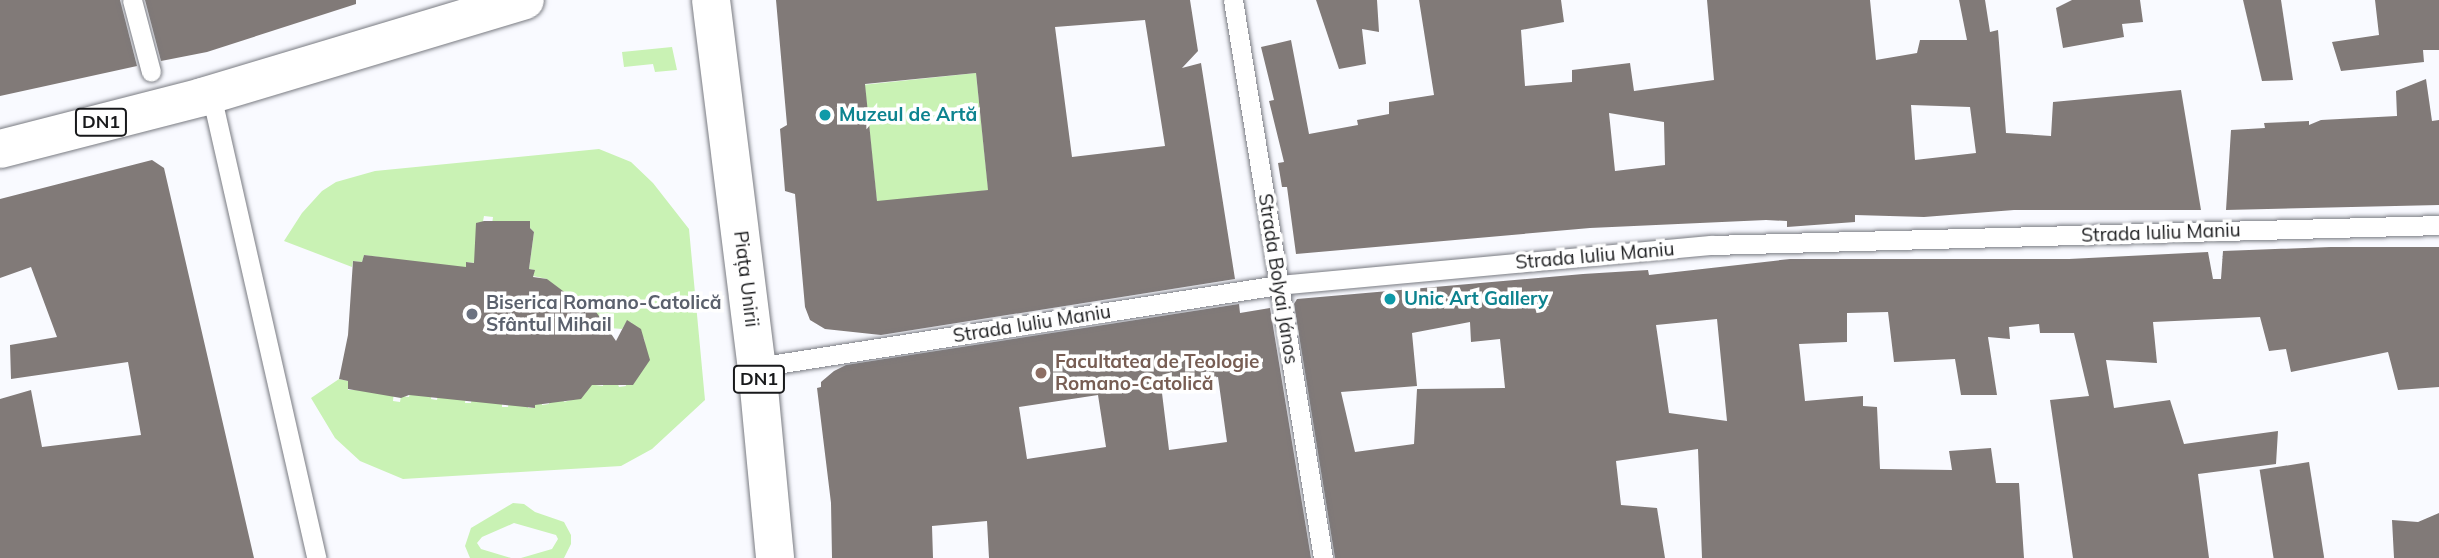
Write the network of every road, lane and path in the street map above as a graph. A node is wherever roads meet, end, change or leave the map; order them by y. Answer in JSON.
{"nodes":[{"id":1,"x":132,"y":0,"type":"edge"},
{"id":2,"x":525,"y":0,"type":"edge"},
{"id":3,"x":711,"y":0,"type":"edge"},
{"id":4,"x":1233,"y":0,"type":"edge"},
{"id":5,"x":151,"y":72,"type":"dead end"},
{"id":6,"x":206,"y":96,"type":"junction"},
{"id":7,"x":0,"y":149,"type":"edge"},
{"id":8,"x":2439,"y":225,"type":"edge"},
{"id":9,"x":1279,"y":285,"type":"junction"},
{"id":10,"x":757,"y":367,"type":"junction"},
{"id":11,"x":316,"y":558,"type":"edge"},
{"id":12,"x":775,"y":558,"type":"edge"},
{"id":13,"x":1323,"y":558,"type":"edge"}],
"edges":[{"from":1,"to":5,"type":"street"},
{"from":2,"to":6,"type":"main road","number":"DN1"},
{"from":3,"to":10,"type":"main road","name":"Piața Unirii","number":"DN1"},
{"from":4,"to":9,"type":"street","name":"Strada Bolyai János"},
{"from":6,"to":7,"type":"main road","number":"DN1"},
{"from":6,"to":11,"type":"street"},
{"from":8,"to":9,"type":"street","name":"Strada Iuliu Maniu"},
{"from":9,"to":10,"type":"street","name":"Strada Iuliu Maniu"},
{"from":9,"to":13,"type":"street","name":"Strada Bolyai János"},
{"from":10,"to":12,"type":"main road","name":"Piața Unirii","number":"DN1"}]}
